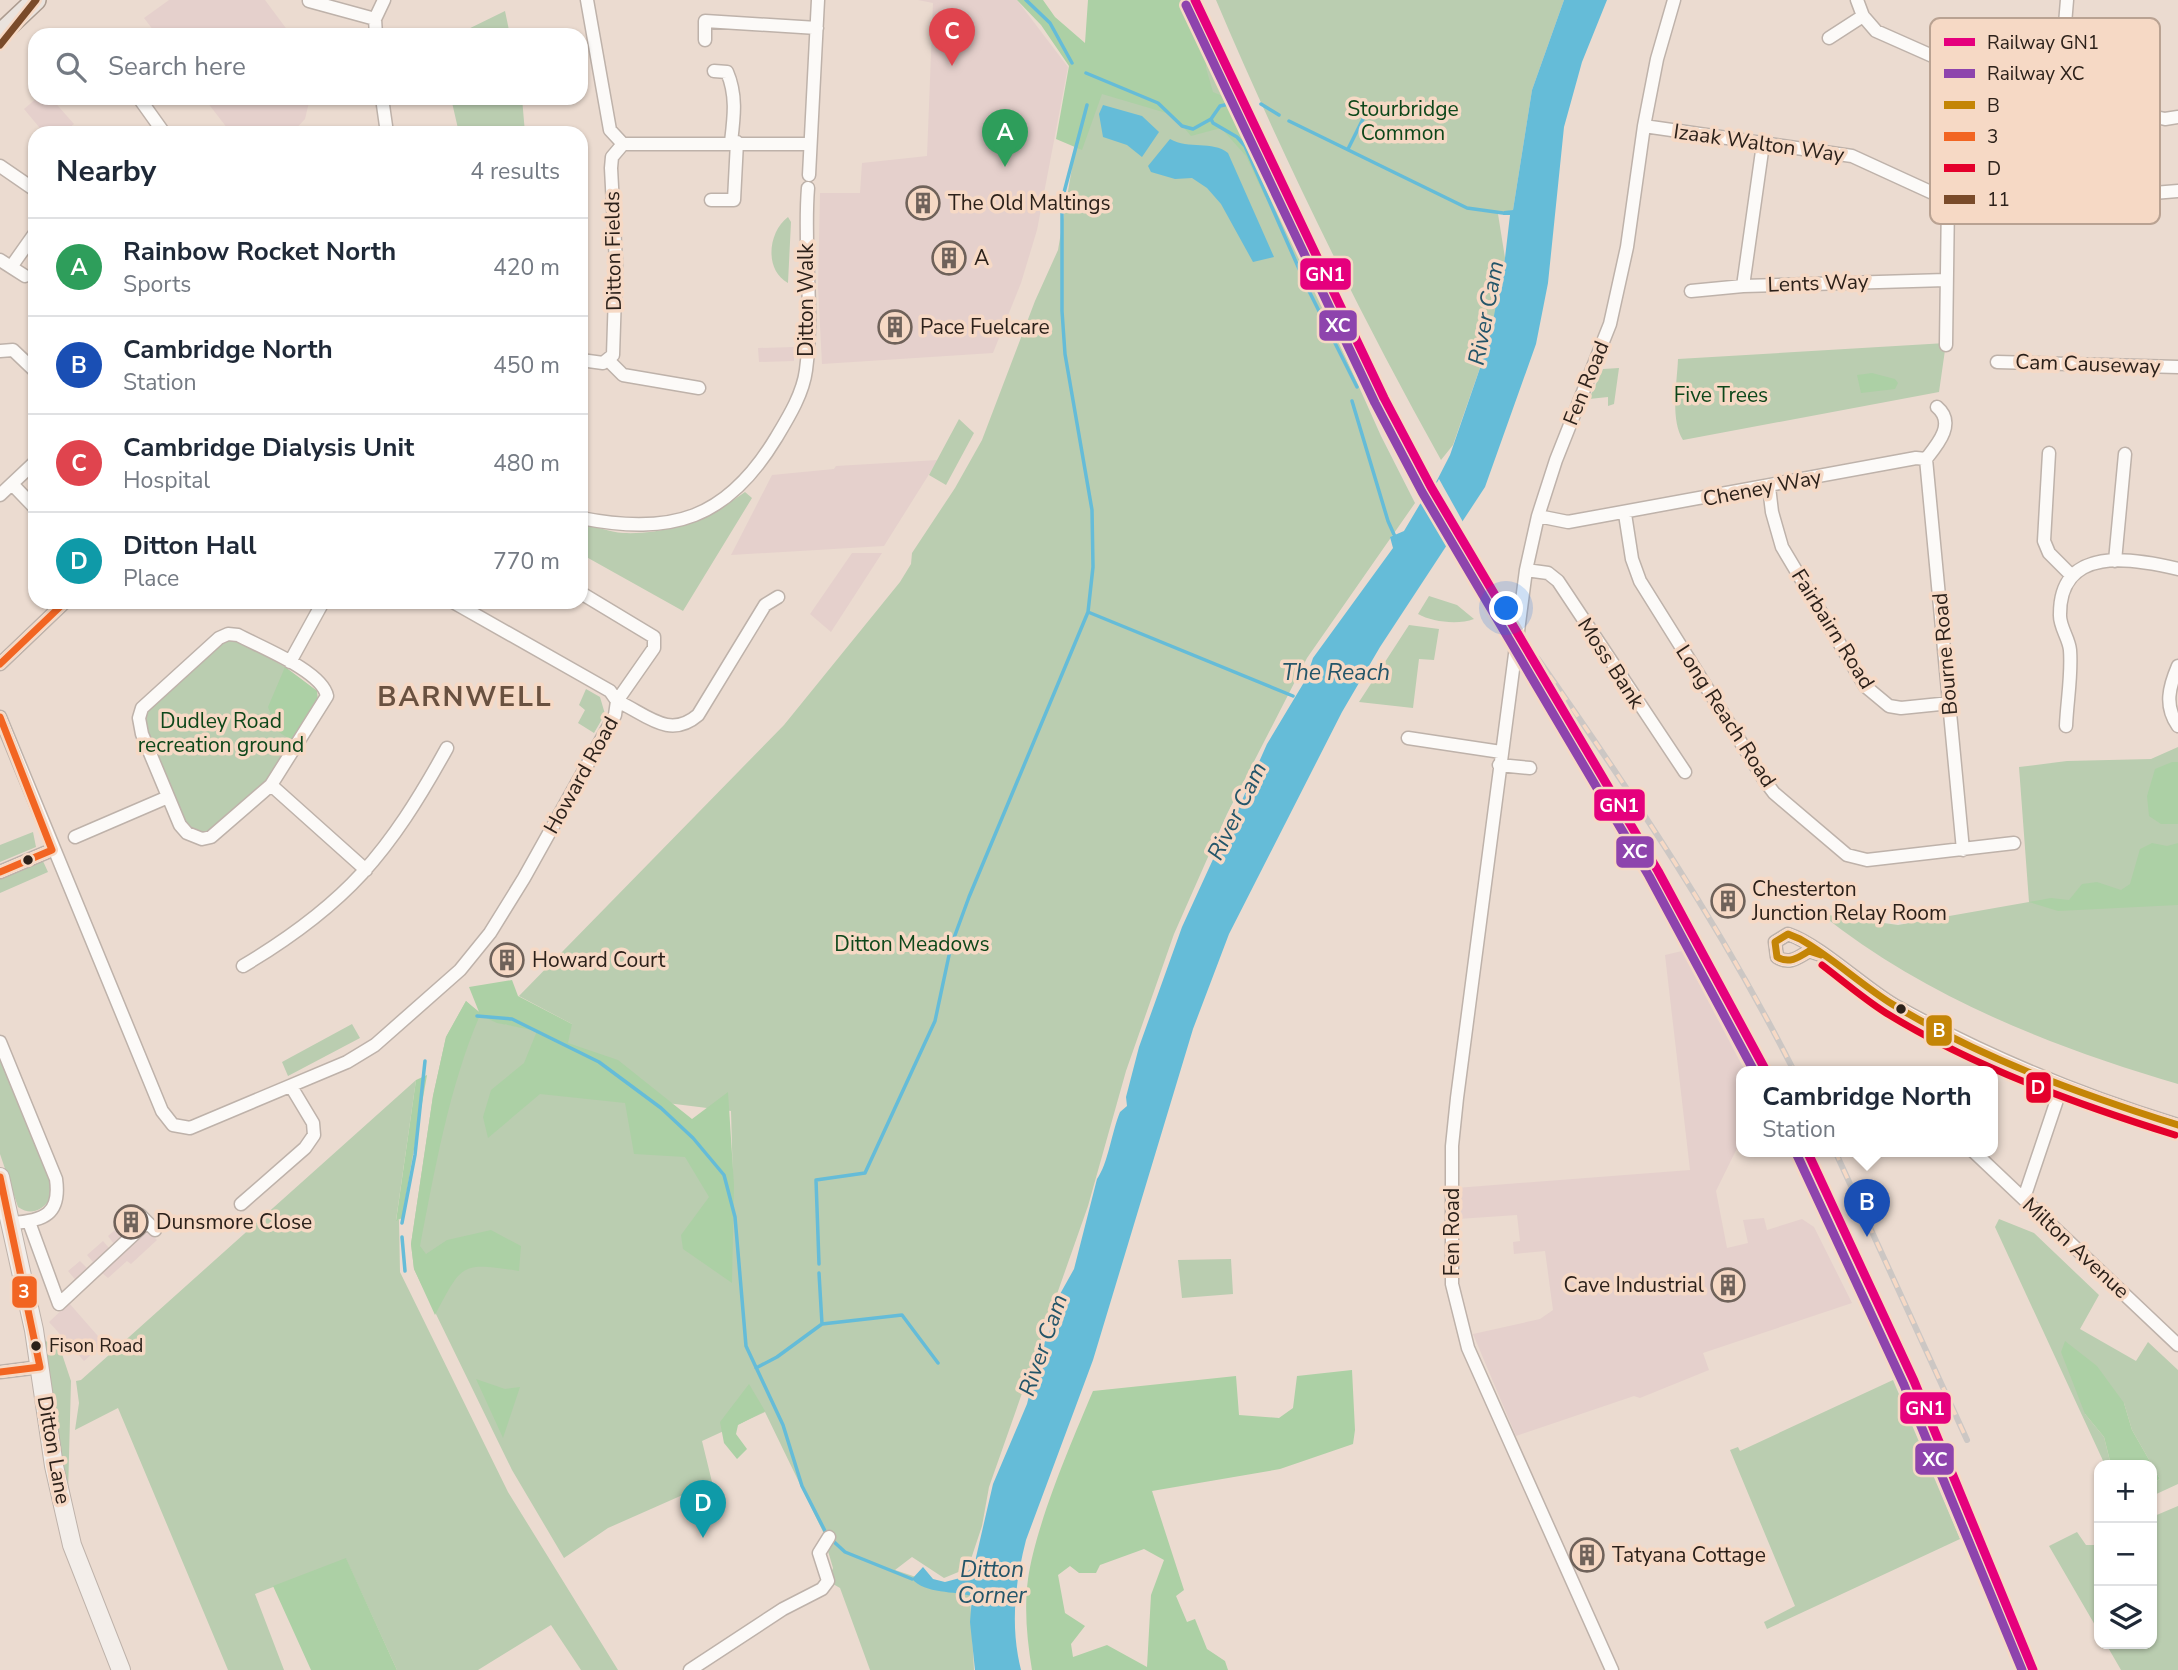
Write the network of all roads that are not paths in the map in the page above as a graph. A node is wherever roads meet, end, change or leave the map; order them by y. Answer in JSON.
{"nodes":[{"id":1,"x":384,"y":0,"type":"edge"},
{"id":2,"x":587,"y":0,"type":"edge"},
{"id":3,"x":818,"y":0,"type":"edge"},
{"id":4,"x":1674,"y":0,"type":"edge"},
{"id":5,"x":1857,"y":0,"type":"edge"},
{"id":6,"x":2067,"y":0,"type":"edge"},
{"id":7,"x":309,"y":1,"type":"edge"},
{"id":8,"x":29,"y":6,"type":"edge"},
{"id":9,"x":1863,"y":16,"type":"junction"},
{"id":10,"x":2066,"y":18,"type":"edge"},
{"id":11,"x":375,"y":19,"type":"junction"},
{"id":12,"x":376,"y":28,"type":"edge"},
{"id":13,"x":817,"y":28,"type":"junction"},
{"id":14,"x":0,"y":34,"type":"edge"},
{"id":15,"x":1829,"y":38,"type":"dead end"},
{"id":16,"x":705,"y":40,"type":"dead end"},
{"id":17,"x":0,"y":46,"type":"edge"},
{"id":18,"x":1930,"y":55,"type":"edge"},
{"id":19,"x":714,"y":71,"type":"dead end"},
{"id":20,"x":144,"y":105,"type":"edge"},
{"id":21,"x":383,"y":105,"type":"edge"},
{"id":22,"x":2178,"y":117,"type":"edge"},
{"id":23,"x":2160,"y":118,"type":"edge"},
{"id":24,"x":159,"y":126,"type":"edge"},
{"id":25,"x":386,"y":126,"type":"edge"},
{"id":26,"x":1644,"y":127,"type":"junction"},
{"id":27,"x":734,"y":142,"type":"junction"},
{"id":28,"x":624,"y":144,"type":"junction"},
{"id":29,"x":810,"y":144,"type":"junction"},
{"id":30,"x":1763,"y":144,"type":"junction"},
{"id":31,"x":0,"y":166,"type":"edge"},
{"id":32,"x":28,"y":185,"type":"edge"},
{"id":33,"x":2178,"y":191,"type":"edge"},
{"id":34,"x":1930,"y":192,"type":"edge"},
{"id":35,"x":2160,"y":192,"type":"edge"},
{"id":36,"x":711,"y":200,"type":"dead end"},
{"id":37,"x":1947,"y":224,"type":"edge"},
{"id":38,"x":28,"y":240,"type":"edge"},
{"id":39,"x":6,"y":263,"type":"edge"},
{"id":40,"x":25,"y":276,"type":"dead end"},
{"id":41,"x":1946,"y":280,"type":"junction"},
{"id":42,"x":1743,"y":286,"type":"junction"},
{"id":43,"x":1691,"y":291,"type":"dead end"},
{"id":44,"x":1946,"y":345,"type":"dead end"},
{"id":45,"x":0,"y":351,"type":"edge"},
{"id":46,"x":609,"y":361,"type":"junction"},
{"id":47,"x":588,"y":362,"type":"edge"},
{"id":48,"x":1997,"y":362,"type":"dead end"},
{"id":49,"x":28,"y":364,"type":"edge"},
{"id":50,"x":2178,"y":367,"type":"edge"},
{"id":51,"x":699,"y":388,"type":"dead end"},
{"id":52,"x":1937,"y":407,"type":"dead end"},
{"id":53,"x":2049,"y":453,"type":"dead end"},
{"id":54,"x":2125,"y":454,"type":"dead end"},
{"id":55,"x":1926,"y":459,"type":"junction"},
{"id":56,"x":28,"y":469,"type":"edge"},
{"id":57,"x":12,"y":484,"type":"junction"},
{"id":58,"x":1769,"y":487,"type":"junction"},
{"id":59,"x":0,"y":495,"type":"edge"},
{"id":60,"x":28,"y":501,"type":"edge"},
{"id":61,"x":1625,"y":514,"type":"junction"},
{"id":62,"x":1538,"y":516,"type":"junction"},
{"id":63,"x":588,"y":519,"type":"edge"},
{"id":64,"x":2115,"y":561,"type":"junction"},
{"id":65,"x":2178,"y":569,"type":"edge"},
{"id":66,"x":1526,"y":570,"type":"junction"},
{"id":67,"x":2072,"y":576,"type":"junction"},
{"id":68,"x":588,"y":597,"type":"edge"},
{"id":69,"x":778,"y":597,"type":"dead end"},
{"id":70,"x":58,"y":609,"type":"edge"},
{"id":71,"x":319,"y":609,"type":"edge"},
{"id":72,"x":465,"y":609,"type":"edge"},
{"id":73,"x":290,"y":662,"type":"junction"},
{"id":74,"x":0,"y":664,"type":"edge"},
{"id":75,"x":2178,"y":666,"type":"edge"},
{"id":76,"x":2173,"y":699,"type":"edge"},
{"id":77,"x":617,"y":701,"type":"junction"},
{"id":78,"x":1950,"y":703,"type":"junction"},
{"id":79,"x":0,"y":717,"type":"edge"},
{"id":80,"x":2066,"y":726,"type":"dead end"},
{"id":81,"x":2178,"y":726,"type":"edge"},
{"id":82,"x":1408,"y":738,"type":"dead end"},
{"id":83,"x":447,"y":748,"type":"dead end"},
{"id":84,"x":1500,"y":758,"type":"junction"},
{"id":85,"x":1530,"y":768,"type":"dead end"},
{"id":86,"x":1685,"y":772,"type":"dead end"},
{"id":87,"x":271,"y":785,"type":"junction"},
{"id":88,"x":168,"y":797,"type":"junction"},
{"id":89,"x":75,"y":837,"type":"dead end"},
{"id":90,"x":2014,"y":843,"type":"dead end"},
{"id":91,"x":52,"y":850,"type":"junction"},
{"id":92,"x":1963,"y":850,"type":"junction"},
{"id":93,"x":366,"y":870,"type":"junction"},
{"id":94,"x":0,"y":872,"type":"edge"},
{"id":95,"x":1795,"y":937,"type":"junction"},
{"id":96,"x":1821,"y":955,"type":"junction"},
{"id":97,"x":1798,"y":957,"type":"junction"},
{"id":98,"x":243,"y":966,"type":"dead end"},
{"id":99,"x":0,"y":1042,"type":"edge"},
{"id":100,"x":2062,"y":1085,"type":"junction"},
{"id":101,"x":292,"y":1088,"type":"junction"},
{"id":102,"x":2178,"y":1125,"type":"edge"},
{"id":103,"x":1980,"y":1157,"type":"edge"},
{"id":104,"x":0,"y":1177,"type":"edge"},
{"id":105,"x":2024,"y":1198,"type":"junction"},
{"id":106,"x":241,"y":1203,"type":"dead end"},
{"id":107,"x":147,"y":1222,"type":"dead end"},
{"id":108,"x":20,"y":1223,"type":"junction"},
{"id":109,"x":2178,"y":1345,"type":"edge"},
{"id":110,"x":40,"y":1367,"type":"junction"},
{"id":111,"x":0,"y":1373,"type":"edge"},
{"id":112,"x":829,"y":1537,"type":"dead end"},
{"id":113,"x":121,"y":1670,"type":"edge"},
{"id":114,"x":690,"y":1670,"type":"edge"},
{"id":115,"x":1612,"y":1670,"type":"edge"}],
"edges":[{"from":1,"to":11,"type":"street"},
{"from":2,"to":28,"type":"street"},
{"from":3,"to":13,"type":"street","name":"Ditton Walk"},
{"from":4,"to":26,"type":"street","name":"Fen Road"},
{"from":5,"to":9,"type":"street"},
{"from":6,"to":10,"type":"street"},
{"from":7,"to":11,"type":"street"},
{"from":8,"to":14,"type":"main road"},
{"from":8,"to":17,"type":"main road"},
{"from":9,"to":15,"type":"street"},
{"from":9,"to":18,"type":"street"},
{"from":11,"to":12,"type":"street"},
{"from":13,"to":16,"type":"street"},
{"from":13,"to":29,"type":"street","name":"Ditton Walk"},
{"from":19,"to":27,"type":"street"},
{"from":20,"to":24,"type":"street"},
{"from":21,"to":25,"type":"street"},
{"from":22,"to":23,"type":"street"},
{"from":26,"to":30,"type":"street","name":"Izaak Walton Way"},
{"from":26,"to":62,"type":"street","name":"Fen Road"},
{"from":27,"to":28,"type":"street"},
{"from":27,"to":29,"type":"street"},
{"from":27,"to":36,"type":"street"},
{"from":28,"to":46,"type":"street","name":"Ditton Fields"},
{"from":29,"to":63,"type":"street","name":"Ditton Walk"},
{"from":30,"to":34,"type":"street","name":"Izaak Walton Way"},
{"from":30,"to":42,"type":"street"},
{"from":31,"to":32,"type":"street"},
{"from":33,"to":35,"type":"street"},
{"from":37,"to":41,"type":"street"},
{"from":38,"to":39,"type":"street"},
{"from":39,"to":40,"type":"street"},
{"from":41,"to":42,"type":"street","name":"Lents Way"},
{"from":41,"to":44,"type":"street"},
{"from":42,"to":43,"type":"street","name":"Lents Way"},
{"from":45,"to":49,"type":"street"},
{"from":46,"to":47,"type":"street"},
{"from":46,"to":51,"type":"street"},
{"from":48,"to":50,"type":"street","name":"Cam Causeway"},
{"from":52,"to":55,"type":"street"},
{"from":53,"to":67,"type":"street"},
{"from":54,"to":64,"type":"street"},
{"from":55,"to":58,"type":"street","name":"Cheney Way"},
{"from":55,"to":78,"type":"street","name":"Bourne Road"},
{"from":56,"to":57,"type":"street"},
{"from":57,"to":59,"type":"street"},
{"from":57,"to":60,"type":"street"},
{"from":58,"to":61,"type":"street","name":"Cheney Way"},
{"from":58,"to":78,"type":"street","name":"Fairbairn Road"},
{"from":61,"to":62,"type":"street","name":"Cheney Way"},
{"from":61,"to":92,"type":"street","name":"Long Reach Road"},
{"from":62,"to":66,"type":"street","name":"Fen Road"},
{"from":64,"to":65,"type":"street"},
{"from":64,"to":67,"type":"street"},
{"from":66,"to":84,"type":"street","name":"Fen Road"},
{"from":66,"to":86,"type":"street","name":"Moss Bank"},
{"from":67,"to":80,"type":"street"},
{"from":68,"to":77,"type":"street"},
{"from":69,"to":77,"type":"street"},
{"from":70,"to":74,"type":"street"},
{"from":71,"to":73,"type":"street"},
{"from":72,"to":77,"type":"street","name":"Howard Road"},
{"from":73,"to":87,"type":"street"},
{"from":73,"to":88,"type":"street"},
{"from":75,"to":76,"type":"street"},
{"from":76,"to":81,"type":"street"},
{"from":77,"to":101,"type":"street","name":"Howard Road"},
{"from":78,"to":92,"type":"street","name":"Bourne Road"},
{"from":79,"to":91,"type":"street","name":"Howard Road"},
{"from":82,"to":84,"type":"street"},
{"from":83,"to":93,"type":"street"},
{"from":84,"to":85,"type":"street"},
{"from":84,"to":115,"type":"street","name":"Fen Road"},
{"from":87,"to":88,"type":"street"},
{"from":87,"to":93,"type":"street"},
{"from":88,"to":89,"type":"street"},
{"from":90,"to":92,"type":"street","name":"Long Reach Road"},
{"from":91,"to":94,"type":"street"},
{"from":91,"to":101,"type":"street","name":"Howard Road"},
{"from":93,"to":98,"type":"street"},
{"from":95,"to":96,"type":"street"},
{"from":95,"to":97,"type":"street"},
{"from":95,"to":97,"type":"street"},
{"from":96,"to":97,"type":"street"},
{"from":96,"to":100,"type":"street"},
{"from":99,"to":108,"type":"street"},
{"from":100,"to":102,"type":"street"},
{"from":100,"to":105,"type":"street"},
{"from":101,"to":106,"type":"street"},
{"from":103,"to":105,"type":"street","name":"Milton Avenue"},
{"from":104,"to":108,"type":"main road","name":"Ditton Lane"},
{"from":105,"to":109,"type":"street","name":"Milton Avenue"},
{"from":107,"to":108,"type":"street"},
{"from":108,"to":110,"type":"main road","name":"Ditton Lane"},
{"from":110,"to":111,"type":"street"},
{"from":110,"to":113,"type":"main road","name":"Ditton Lane"},
{"from":112,"to":114,"type":"street"}]}
